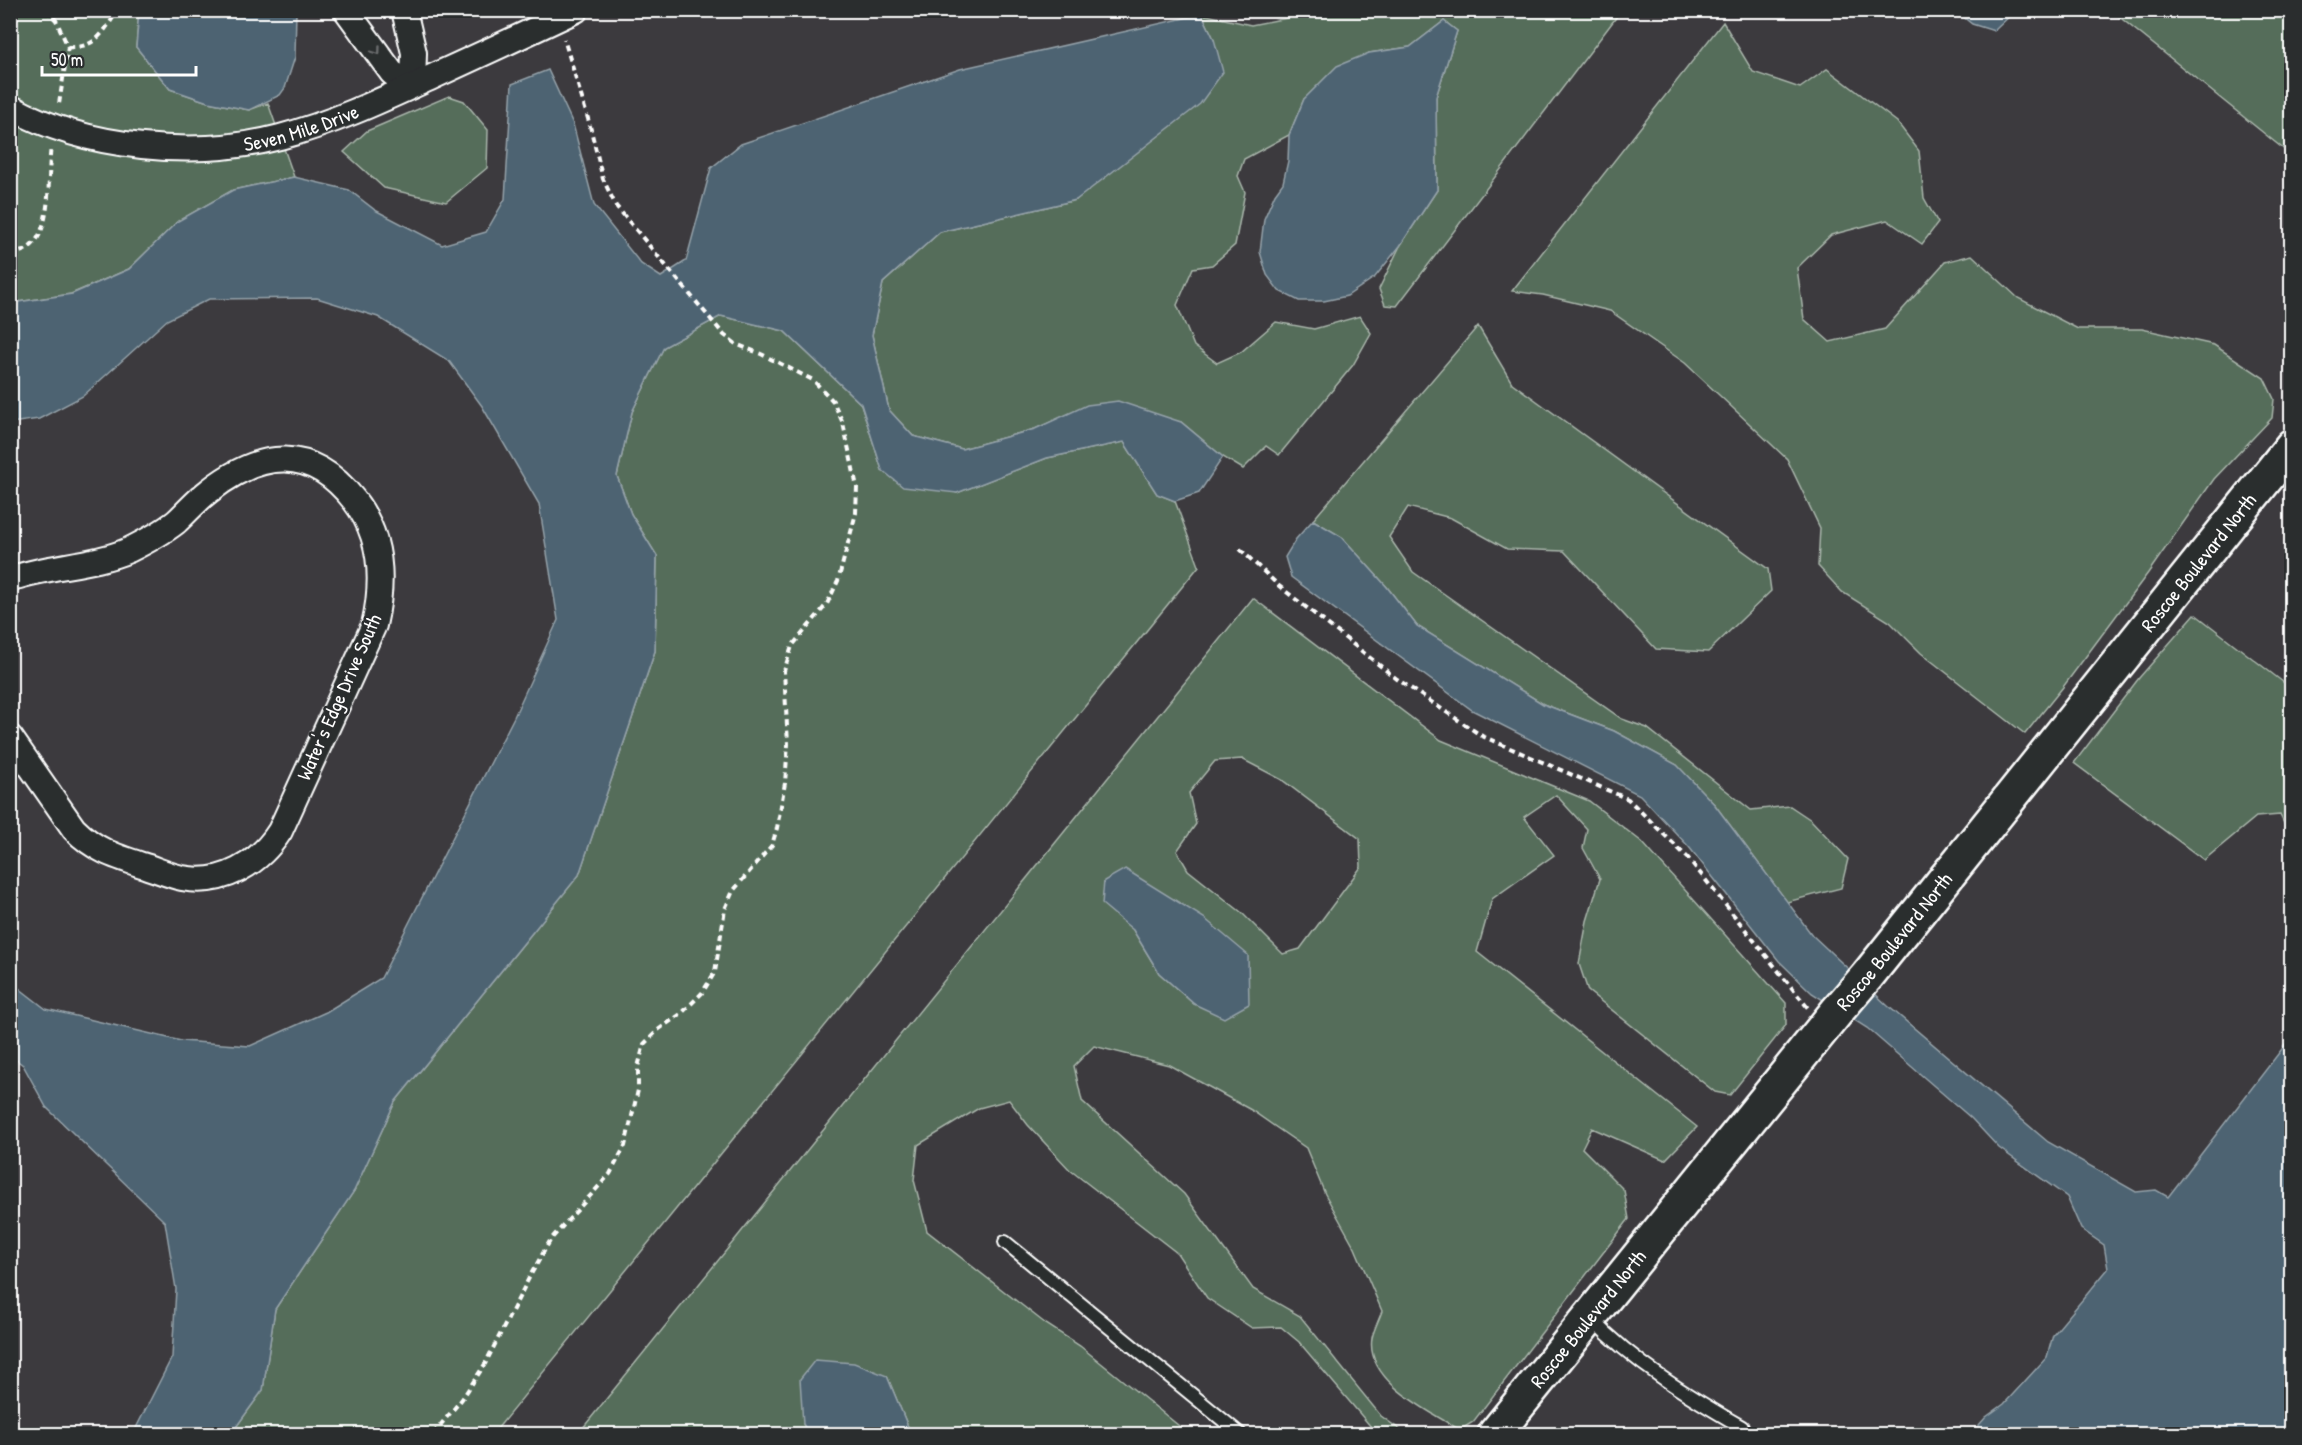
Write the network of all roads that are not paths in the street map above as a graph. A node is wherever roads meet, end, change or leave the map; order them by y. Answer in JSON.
{"nodes":[{"id":1,"x":346,"y":10,"type":"edge"},
{"id":2,"x":404,"y":10,"type":"edge"},
{"id":3,"x":567,"y":15,"type":"edge"},
{"id":4,"x":413,"y":85,"type":"junction"},
{"id":5,"x":10,"y":107,"type":"edge"},
{"id":6,"x":2292,"y":446,"type":"edge"},
{"id":7,"x":10,"y":579,"type":"edge"},
{"id":8,"x":10,"y":737,"type":"edge"},
{"id":9,"x":1005,"y":1242,"type":"dead end"},
{"id":10,"x":1590,"y":1317,"type":"junction"},
{"id":11,"x":1742,"y":1427,"type":"dead end"},
{"id":12,"x":1240,"y":1434,"type":"edge"},
{"id":13,"x":1496,"y":1434,"type":"edge"}],
"edges":[{"from":1,"to":4,"type":"street","one_way":true},
{"from":2,"to":4,"type":"street"},
{"from":3,"to":4,"type":"street","name":"Seven Mile Drive"},
{"from":4,"to":5,"type":"street","name":"Seven Mile Drive"},
{"from":6,"to":10,"type":"street","name":"Roscoe Boulevard North"},
{"from":7,"to":8,"type":"street","name":"Water's Edge Drive South"},
{"from":9,"to":12,"type":"lane"},
{"from":10,"to":11,"type":"lane"},
{"from":10,"to":13,"type":"street","name":"Roscoe Boulevard North"}]}
